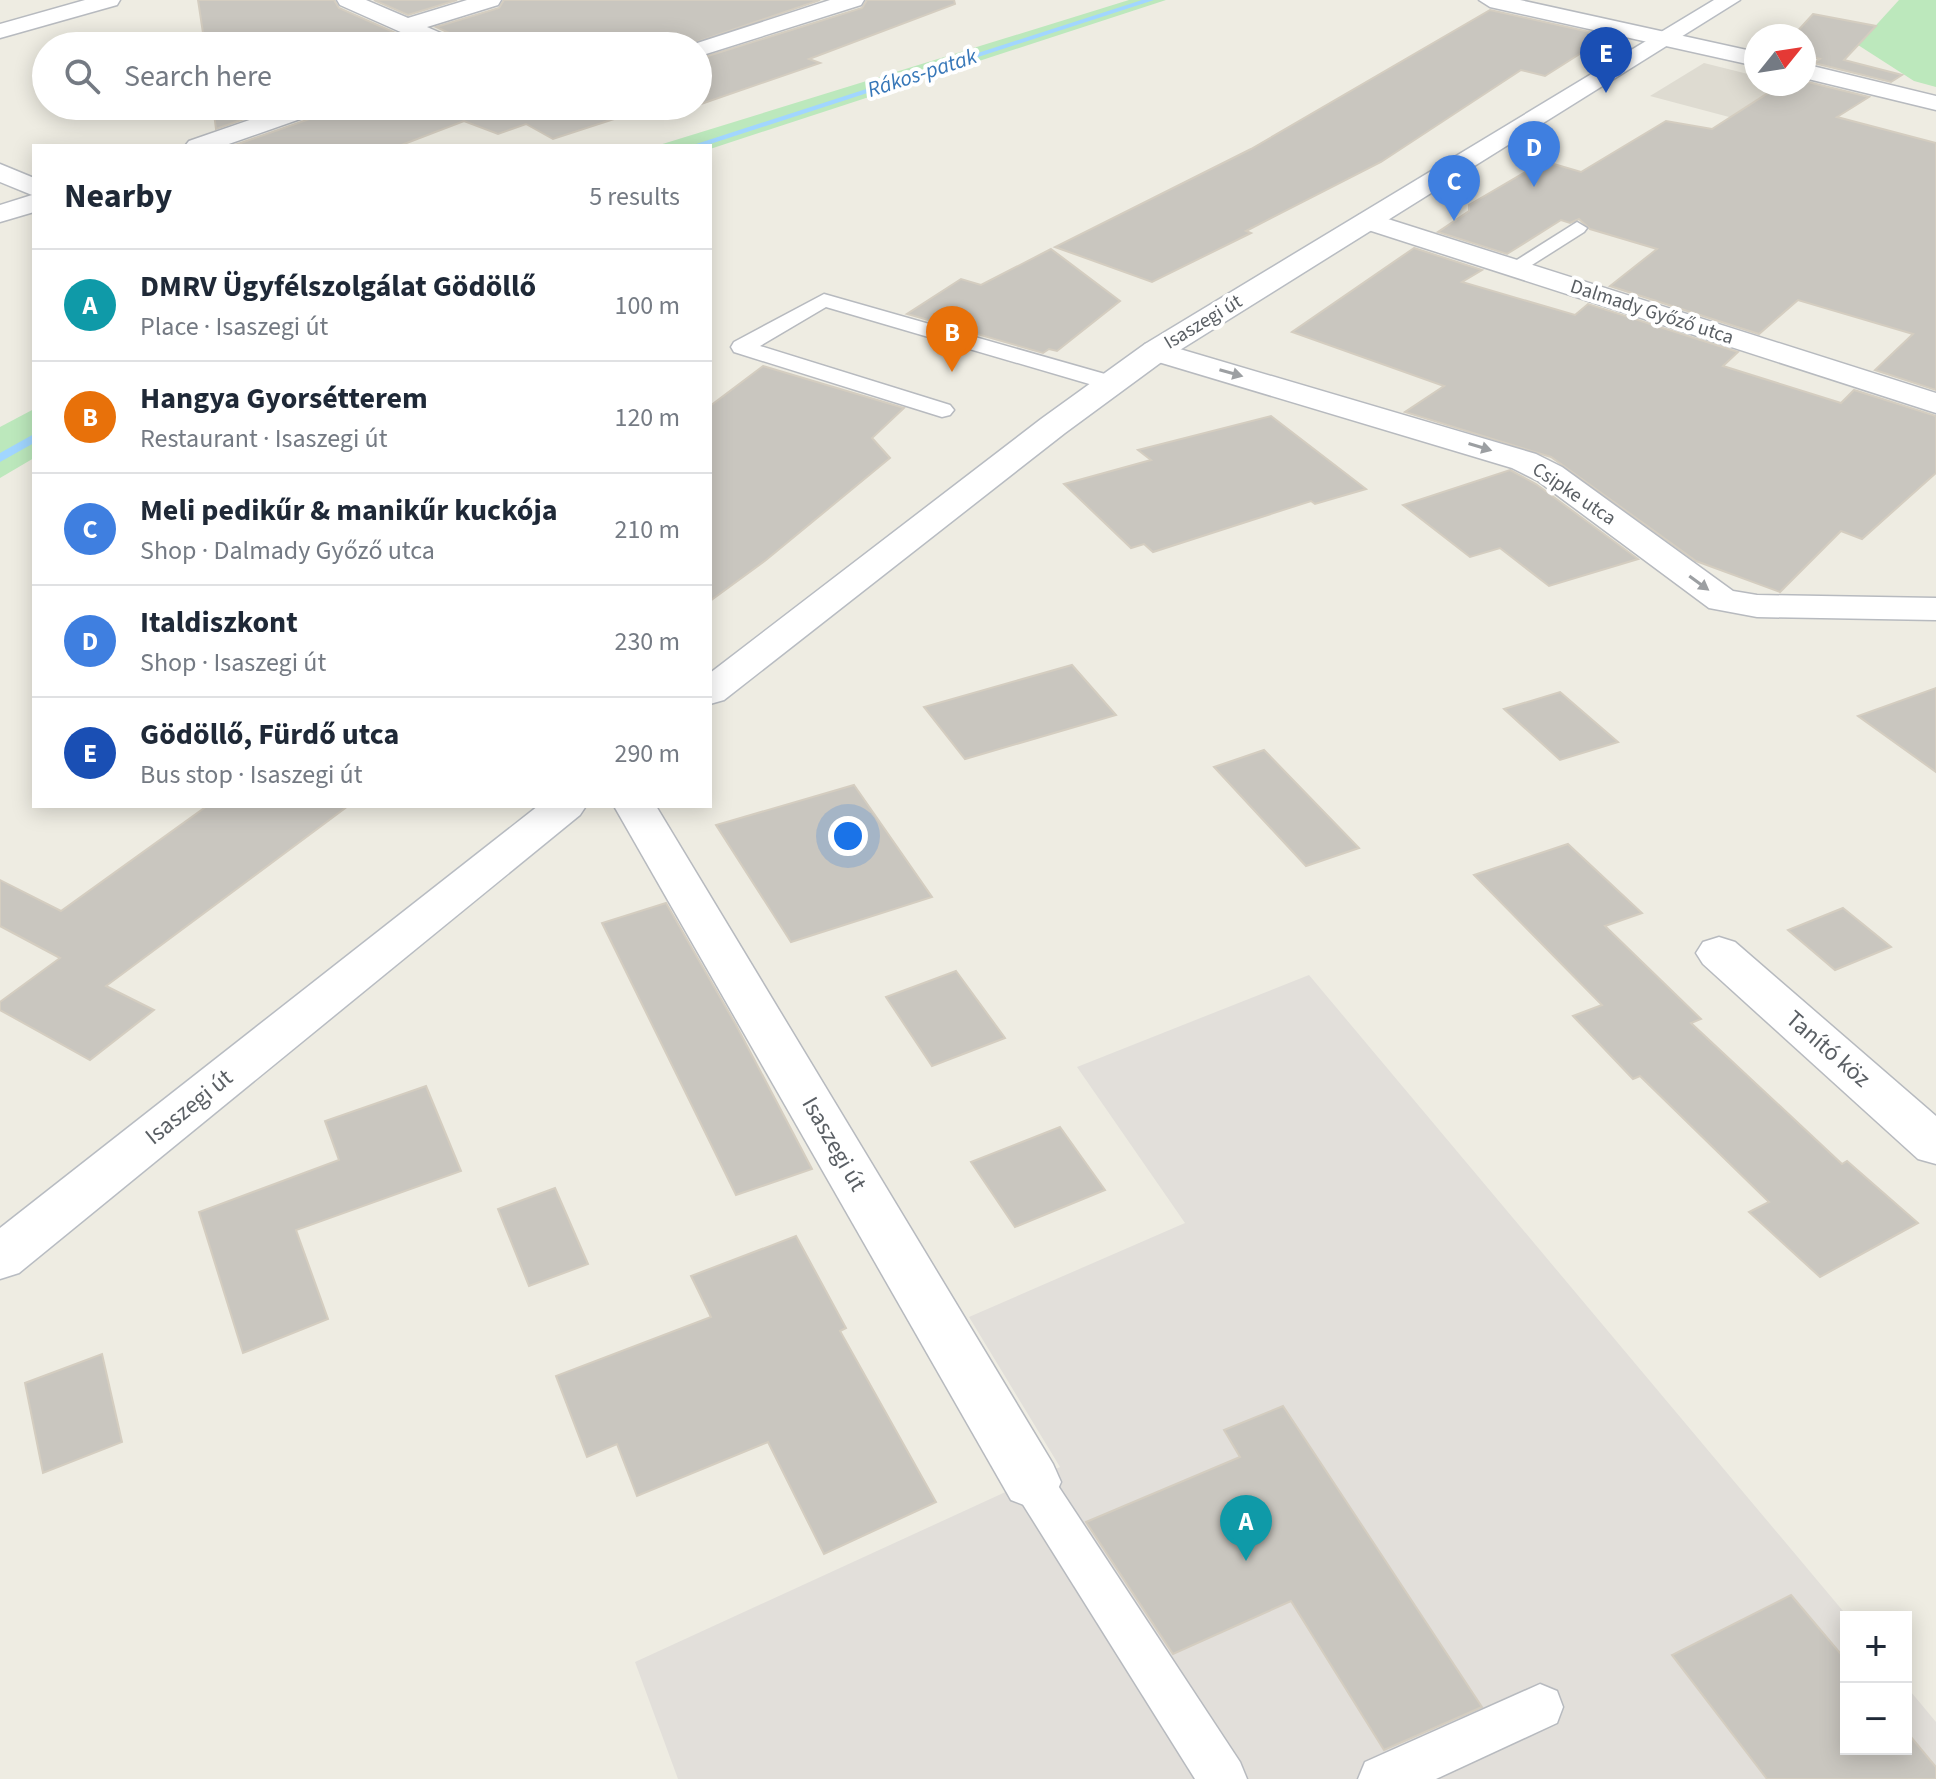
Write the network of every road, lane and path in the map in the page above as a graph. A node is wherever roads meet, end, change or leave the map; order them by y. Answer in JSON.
{"nodes":[{"id":1,"x":109,"y":0,"type":"edge"},
{"id":2,"x":348,"y":0,"type":"edge"},
{"id":3,"x":490,"y":0,"type":"edge"},
{"id":4,"x":853,"y":0,"type":"edge"},
{"id":5,"x":1490,"y":0,"type":"edge"},
{"id":6,"x":1729,"y":0,"type":"edge"},
{"id":7,"x":406,"y":26,"type":"junction"},
{"id":8,"x":0,"y":31,"type":"edge"},
{"id":9,"x":420,"y":32,"type":"edge"},
{"id":10,"x":1669,"y":40,"type":"junction"},
{"id":11,"x":712,"y":45,"type":"edge"},
{"id":12,"x":1744,"y":56,"type":"edge"},
{"id":13,"x":1816,"y":74,"type":"edge"},
{"id":14,"x":1936,"y":103,"type":"edge"},
{"id":15,"x":273,"y":120,"type":"edge"},
{"id":16,"x":204,"y":144,"type":"edge"},
{"id":17,"x":0,"y":172,"type":"edge"},
{"id":18,"x":32,"y":187,"type":"edge"},
{"id":19,"x":32,"y":204,"type":"edge"},
{"id":20,"x":0,"y":214,"type":"edge"},
{"id":21,"x":1369,"y":221,"type":"junction"},
{"id":22,"x":1577,"y":228,"type":"dead end"},
{"id":23,"x":1514,"y":268,"type":"junction"},
{"id":24,"x":1156,"y":351,"type":"junction"},
{"id":25,"x":1111,"y":383,"type":"junction"},
{"id":26,"x":1936,"y":403,"type":"edge"},
{"id":27,"x":942,"y":410,"type":"dead end"},
{"id":28,"x":1936,"y":609,"type":"edge"},
{"id":29,"x":712,"y":690,"type":"edge"},
{"id":30,"x":562,"y":808,"type":"edge"},
{"id":31,"x":636,"y":808,"type":"edge"},
{"id":32,"x":1719,"y":953,"type":"dead end"},
{"id":33,"x":1936,"y":1145,"type":"edge"},
{"id":34,"x":0,"y":1258,"type":"edge"},
{"id":35,"x":1032,"y":1482,"type":"joint"},
{"id":36,"x":1540,"y":1707,"type":"dead end"},
{"id":37,"x":1223,"y":1779,"type":"edge"},
{"id":38,"x":1382,"y":1779,"type":"edge"}],
"edges":[{"from":1,"to":8,"type":"street"},
{"from":2,"to":7,"type":"street"},
{"from":3,"to":7,"type":"street"},
{"from":4,"to":11,"type":"street"},
{"from":5,"to":10,"type":"street"},
{"from":6,"to":10,"type":"street","name":"Isaszegi út"},
{"from":7,"to":9,"type":"street"},
{"from":10,"to":12,"type":"street"},
{"from":10,"to":21,"type":"street","name":"Isaszegi út"},
{"from":13,"to":14,"type":"street"},
{"from":15,"to":16,"type":"street"},
{"from":17,"to":18,"type":"street"},
{"from":19,"to":20,"type":"street"},
{"from":21,"to":23,"type":"street","name":"Dalmady Győző utca"},
{"from":21,"to":24,"type":"street","name":"Isaszegi út"},
{"from":22,"to":23,"type":"lane"},
{"from":23,"to":26,"type":"street","name":"Dalmady Győző utca"},
{"from":24,"to":25,"type":"street","name":"Isaszegi út"},
{"from":24,"to":28,"type":"street","name":"Csipke utca","one_way":true},
{"from":25,"to":27,"type":"lane"},
{"from":25,"to":29,"type":"street","name":"Isaszegi út"},
{"from":30,"to":34,"type":"street","name":"Isaszegi út"},
{"from":31,"to":35,"type":"street","name":"Isaszegi út"},
{"from":32,"to":33,"type":"street","name":"Tanító köz"},
{"from":35,"to":37,"type":"lane"},
{"from":36,"to":38,"type":"lane"}]}
